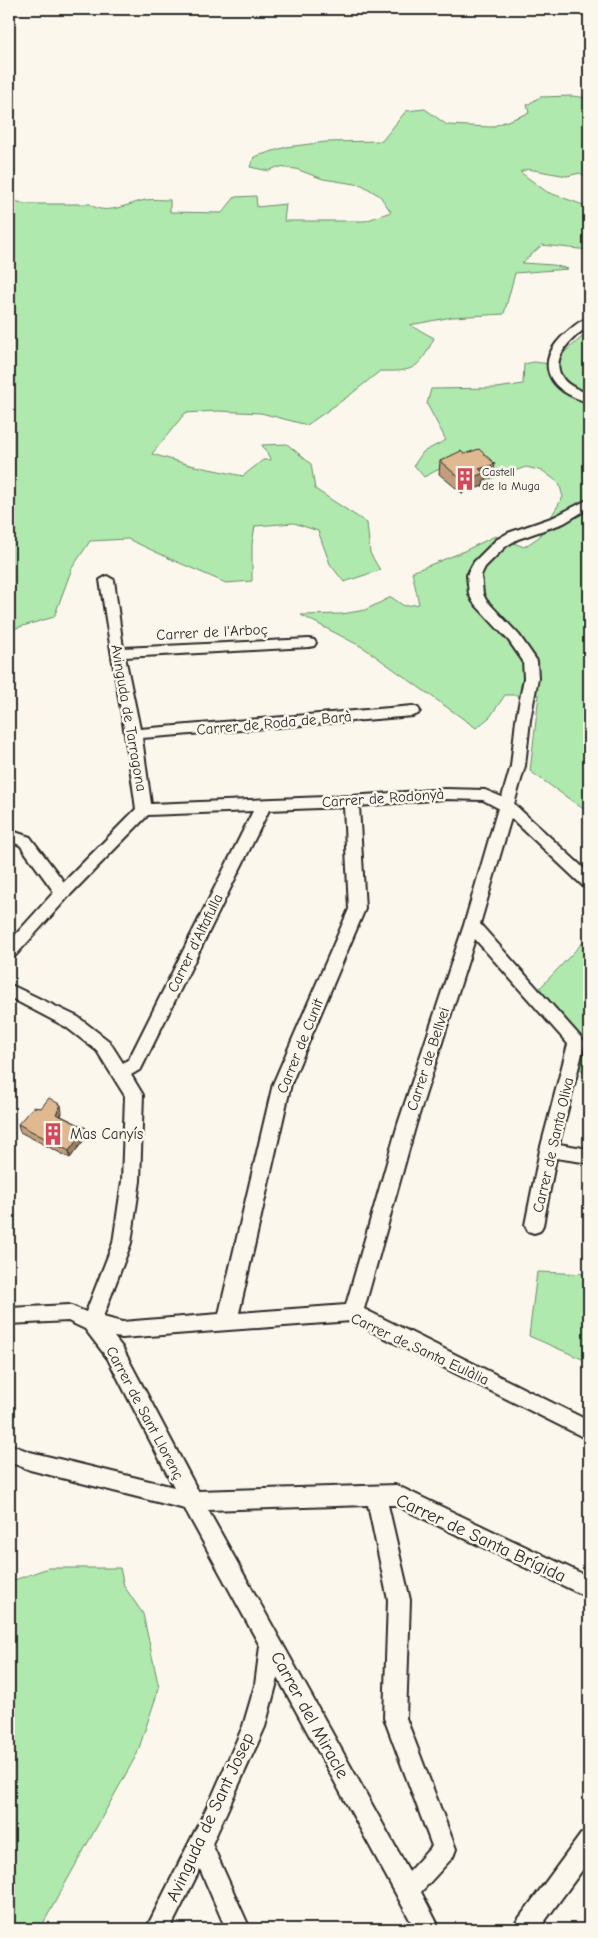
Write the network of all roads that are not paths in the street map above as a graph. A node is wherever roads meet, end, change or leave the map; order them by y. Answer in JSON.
{"nodes":[{"id":1,"x":589,"y":321,"type":"edge"},
{"id":2,"x":589,"y":398,"type":"edge"},
{"id":3,"x":589,"y":503,"type":"edge"},
{"id":4,"x":107,"y":580,"type":"dead end"},
{"id":5,"x":309,"y":644,"type":"dead end"},
{"id":6,"x":117,"y":653,"type":"junction"},
{"id":7,"x":414,"y":710,"type":"dead end"},
{"id":8,"x":134,"y":734,"type":"junction"},
{"id":9,"x":351,"y":801,"type":"junction"},
{"id":10,"x":263,"y":806,"type":"junction"},
{"id":11,"x":507,"y":806,"type":"junction"},
{"id":12,"x":144,"y":810,"type":"junction"},
{"id":13,"x":9,"y":835,"type":"edge"},
{"id":14,"x":589,"y":882,"type":"edge"},
{"id":15,"x":62,"y":892,"type":"junction"},
{"id":16,"x":472,"y":926,"type":"junction"},
{"id":17,"x":9,"y":952,"type":"edge"},
{"id":18,"x":9,"y":990,"type":"edge"},
{"id":19,"x":120,"y":1073,"type":"junction"},
{"id":20,"x":549,"y":1150,"type":"junction"},
{"id":21,"x":589,"y":1156,"type":"edge"},
{"id":22,"x":534,"y":1225,"type":"dead end"},
{"id":23,"x":353,"y":1313,"type":"junction"},
{"id":24,"x":9,"y":1316,"type":"edge"},
{"id":25,"x":227,"y":1322,"type":"junction"},
{"id":26,"x":92,"y":1323,"type":"junction"},
{"id":27,"x":589,"y":1431,"type":"edge"},
{"id":28,"x":9,"y":1453,"type":"edge"},
{"id":29,"x":376,"y":1496,"type":"junction"},
{"id":30,"x":192,"y":1501,"type":"junction"},
{"id":31,"x":589,"y":1588,"type":"edge"},
{"id":32,"x":271,"y":1646,"type":"junction"},
{"id":33,"x":589,"y":1842,"type":"edge"},
{"id":34,"x":200,"y":1843,"type":"junction"},
{"id":35,"x":406,"y":1890,"type":"junction"},
{"id":36,"x":158,"y":1929,"type":"edge"},
{"id":37,"x":238,"y":1929,"type":"edge"},
{"id":38,"x":428,"y":1929,"type":"edge"},
{"id":39,"x":525,"y":1929,"type":"edge"}],
"edges":[{"from":1,"to":2,"type":"street"},
{"from":3,"to":11,"type":"street","name":"Carrer de Bellvei"},
{"from":4,"to":6,"type":"street","name":"Avinguda de Tarragona"},
{"from":5,"to":6,"type":"street","name":"Carrer de l'Arboç"},
{"from":6,"to":8,"type":"street","name":"Avinguda de Tarragona"},
{"from":7,"to":8,"type":"street","name":"Carrer de Roda de Barà"},
{"from":8,"to":12,"type":"street","name":"Avinguda de Tarragona"},
{"from":9,"to":10,"type":"street","name":"Carrer de Rodonyà"},
{"from":9,"to":11,"type":"street","name":"Carrer de Rodonyà"},
{"from":9,"to":25,"type":"street","name":"Carrer de Cunit"},
{"from":10,"to":12,"type":"street","name":"Carrer de Rodonyà"},
{"from":10,"to":19,"type":"street","name":"Carrer d'Altafulla"},
{"from":11,"to":14,"type":"street","name":"Carrer de Rodonyà"},
{"from":11,"to":16,"type":"street","name":"Carrer de Bellvei"},
{"from":12,"to":15,"type":"street","name":"Avinguda de Tarragona"},
{"from":13,"to":15,"type":"street"},
{"from":15,"to":17,"type":"street","name":"Avinguda de Tarragona"},
{"from":16,"to":20,"type":"street","name":"Carrer de Santa Oliva"},
{"from":16,"to":23,"type":"street","name":"Carrer de Bellvei"},
{"from":18,"to":19,"type":"street"},
{"from":19,"to":26,"type":"street"},
{"from":20,"to":21,"type":"street"},
{"from":20,"to":22,"type":"street","name":"Carrer de Santa Oliva"},
{"from":23,"to":25,"type":"street","name":"Carrer de Santa Eulàlia"},
{"from":23,"to":27,"type":"street","name":"Carrer de Santa Eulàlia"},
{"from":24,"to":26,"type":"street","name":"Carrer de Sant Llorenç"},
{"from":25,"to":26,"type":"street","name":"Carrer de Santa Eulàlia"},
{"from":26,"to":30,"type":"street","name":"Carrer de Sant Llorenç"},
{"from":28,"to":30,"type":"street"},
{"from":29,"to":30,"type":"street","name":"Carrer de Santa Brígida"},
{"from":29,"to":31,"type":"street","name":"Carrer de Santa Brígida"},
{"from":29,"to":35,"type":"street"},
{"from":30,"to":32,"type":"street","name":"Carrer del Miracle"},
{"from":32,"to":34,"type":"street","name":"Avinguda de Sant Josep"},
{"from":32,"to":35,"type":"street","name":"Carrer del Miracle"},
{"from":33,"to":39,"type":"street"},
{"from":34,"to":36,"type":"street","name":"Avinguda de Sant Josep"},
{"from":34,"to":37,"type":"street"},
{"from":35,"to":38,"type":"street","name":"Carrer del Miracle"}]}
